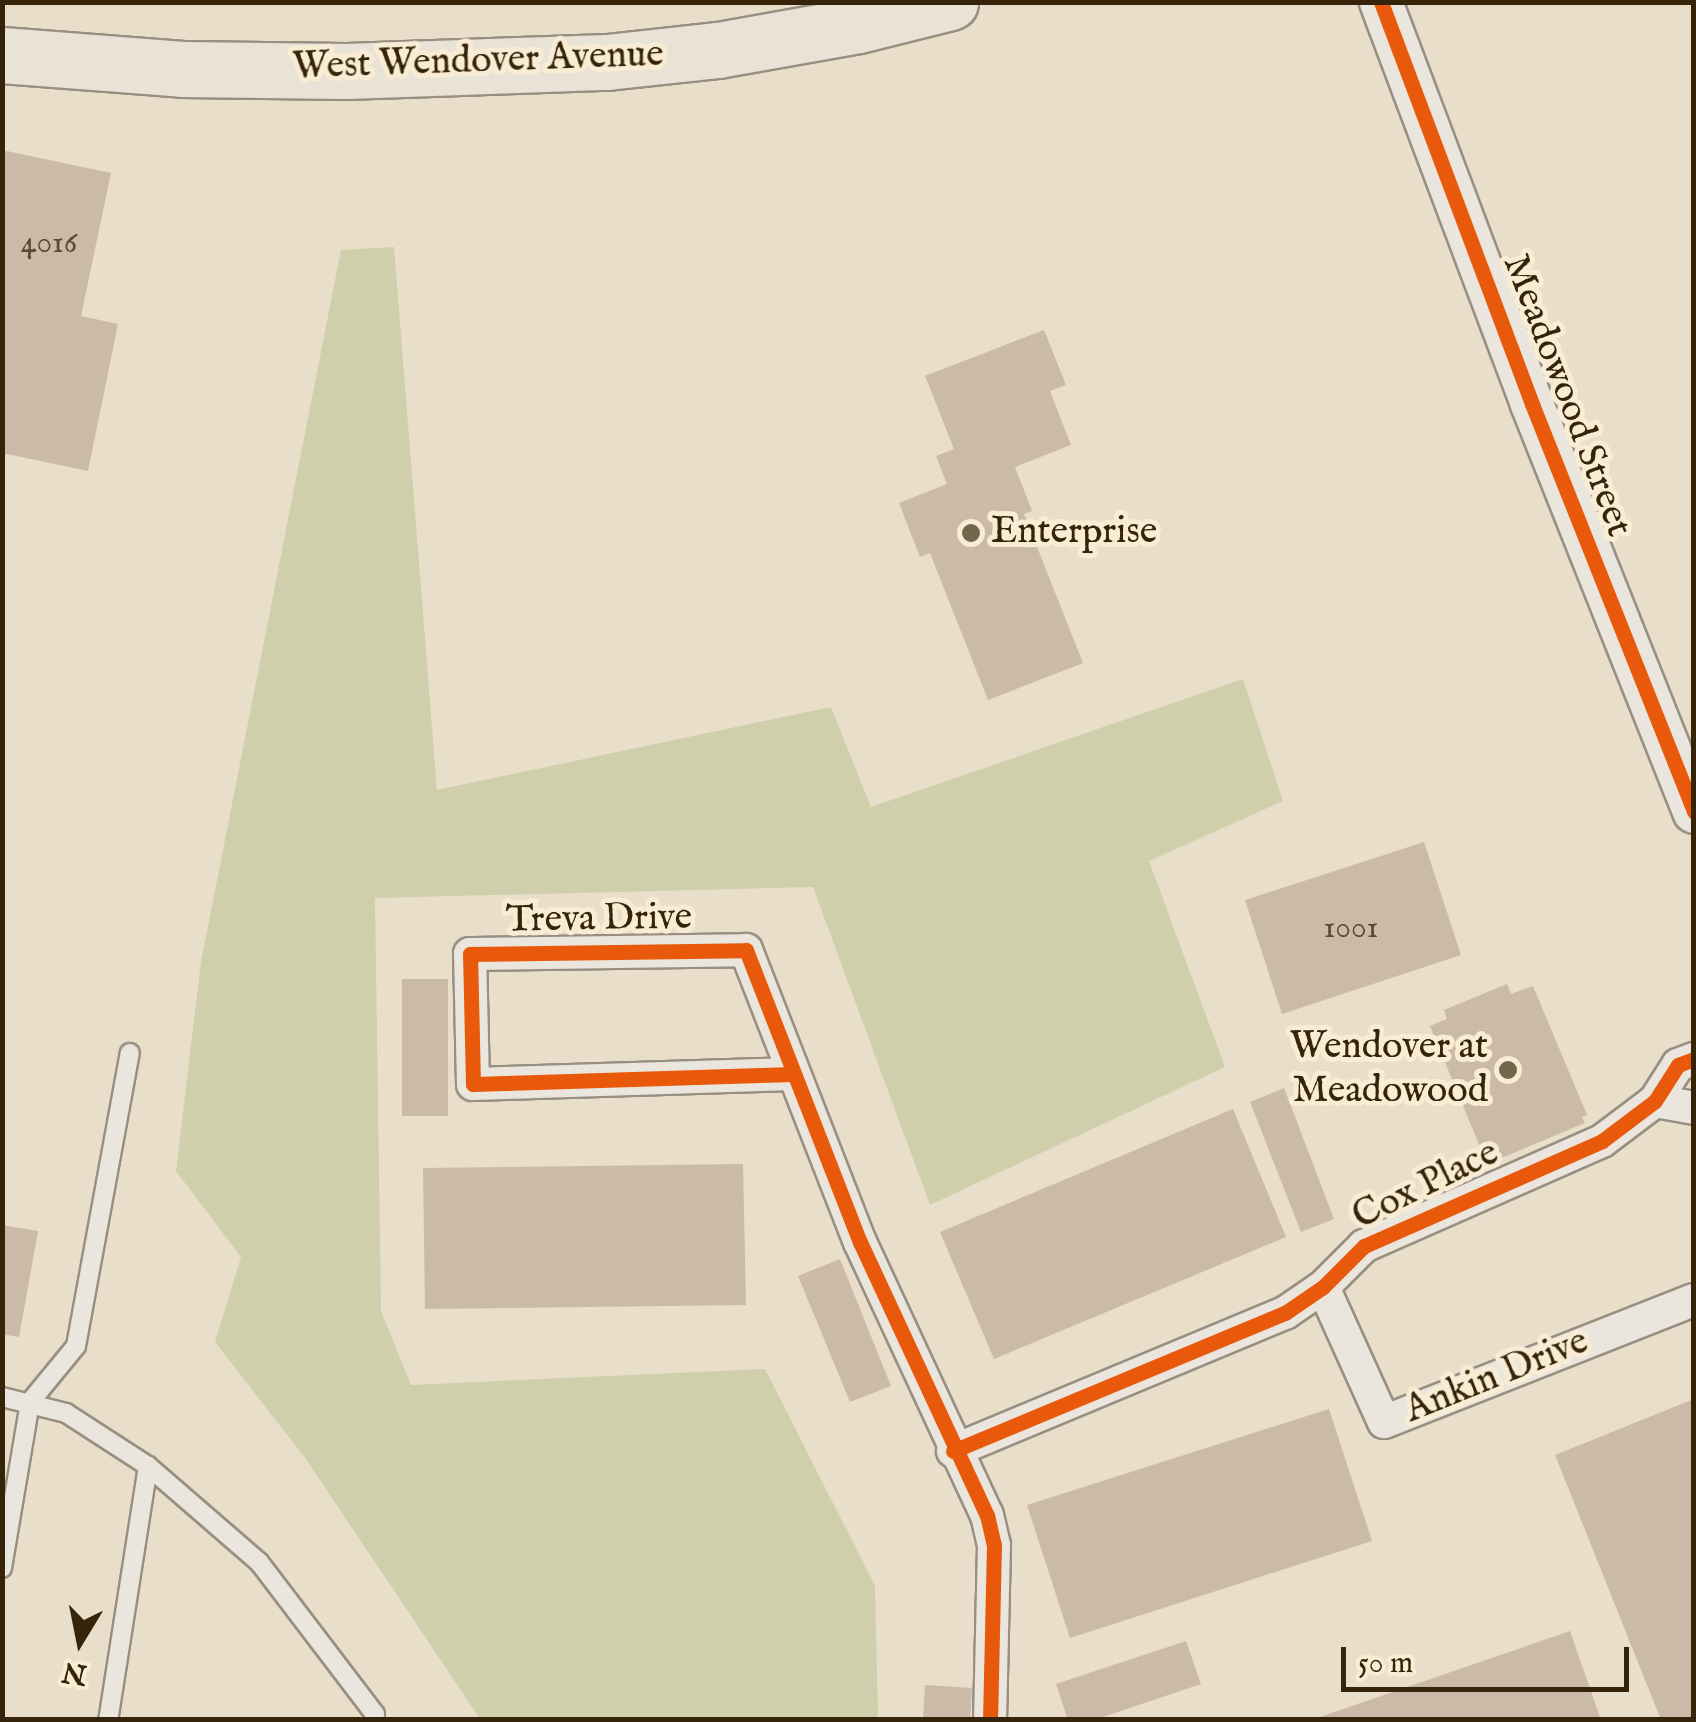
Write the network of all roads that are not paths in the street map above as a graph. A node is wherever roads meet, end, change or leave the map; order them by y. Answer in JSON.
{"nodes":[{"id":1,"x":950,"y":2,"type":"edge"},
{"id":2,"x":1381,"y":2,"type":"edge"},
{"id":3,"x":2,"y":55,"type":"edge"},
{"id":4,"x":1694,"y":812,"type":"edge"},
{"id":5,"x":130,"y":1053,"type":"dead end"},
{"id":6,"x":1694,"y":1059,"type":"edge"},
{"id":7,"x":793,"y":1074,"type":"junction"},
{"id":8,"x":1655,"y":1101,"type":"junction"},
{"id":9,"x":1694,"y":1108,"type":"edge"},
{"id":10,"x":1324,"y":1287,"type":"junction"},
{"id":11,"x":1694,"y":1300,"type":"edge"},
{"id":12,"x":2,"y":1397,"type":"edge"},
{"id":13,"x":30,"y":1402,"type":"junction"},
{"id":14,"x":953,"y":1450,"type":"junction"},
{"id":15,"x":148,"y":1466,"type":"junction"},
{"id":16,"x":2,"y":1568,"type":"edge"},
{"id":17,"x":108,"y":1720,"type":"edge"},
{"id":18,"x":374,"y":1720,"type":"edge"},
{"id":19,"x":990,"y":1720,"type":"edge"}],
"edges":[{"from":1,"to":3,"type":"highway","name":"West Wendover Avenue"},
{"from":2,"to":4,"type":"street","name":"Meadowood Street"},
{"from":5,"to":13,"type":"lane"},
{"from":6,"to":8,"type":"street","name":"Cox Place"},
{"from":7,"to":7,"type":"street","name":"Treva Drive"},
{"from":7,"to":14,"type":"street","name":"Treva Drive"},
{"from":8,"to":9,"type":"street"},
{"from":8,"to":10,"type":"street","name":"Cox Place"},
{"from":10,"to":11,"type":"street","name":"Ankin Drive"},
{"from":10,"to":14,"type":"street","name":"Cox Place"},
{"from":12,"to":13,"type":"lane"},
{"from":13,"to":15,"type":"lane"},
{"from":13,"to":16,"type":"lane"},
{"from":14,"to":19,"type":"street","name":"Treva Drive"},
{"from":15,"to":17,"type":"lane"},
{"from":15,"to":18,"type":"lane"}]}
